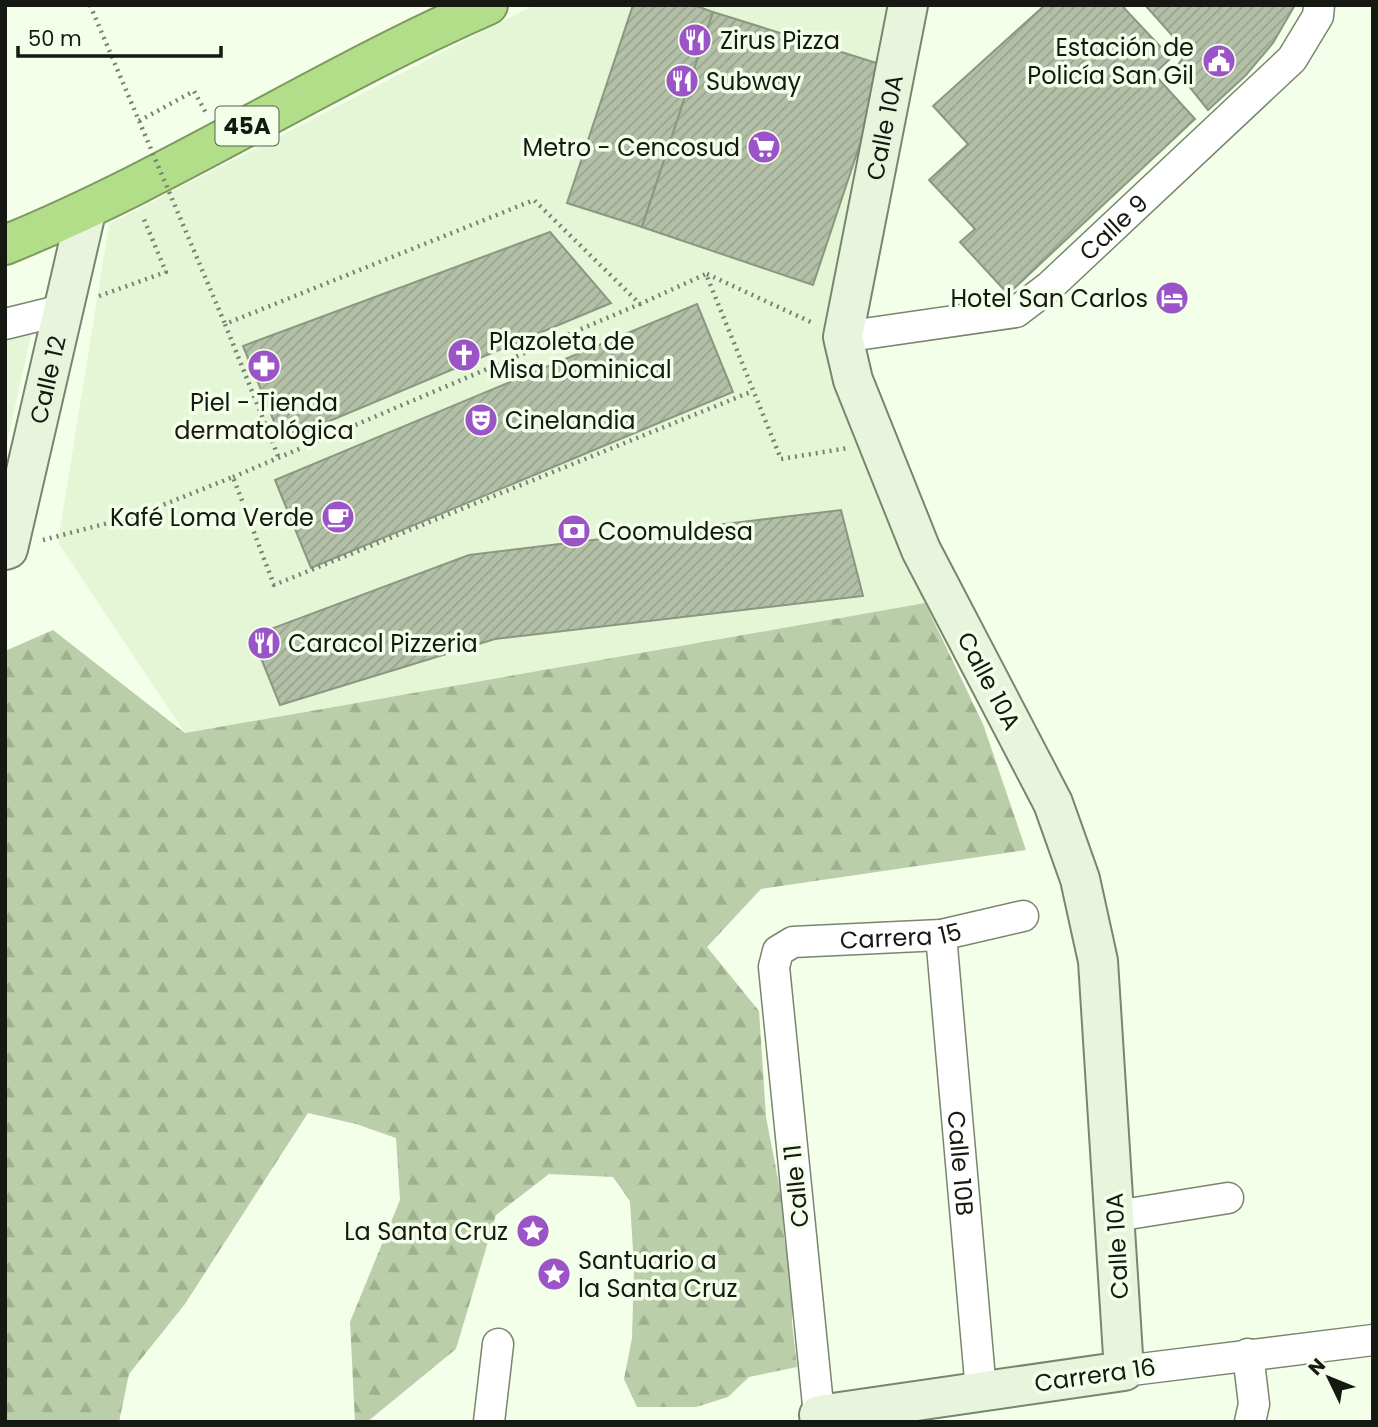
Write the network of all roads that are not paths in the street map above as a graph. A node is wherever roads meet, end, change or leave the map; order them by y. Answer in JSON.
{"nodes":[{"id":1,"x":488,"y":5,"type":"edge"},
{"id":2,"x":908,"y":5,"type":"edge"},
{"id":3,"x":1319,"y":5,"type":"edge"},
{"id":4,"x":86,"y":212,"type":"junction"},
{"id":5,"x":5,"y":245,"type":"edge"},
{"id":6,"x":62,"y":310,"type":"junction"},
{"id":7,"x":5,"y":324,"type":"edge"},
{"id":8,"x":843,"y":337,"type":"junction"},
{"id":9,"x":7,"y":550,"type":"edge"},
{"id":10,"x":1023,"y":916,"type":"dead end"},
{"id":11,"x":941,"y":935,"type":"junction"},
{"id":12,"x":778,"y":951,"type":"joint"},
{"id":13,"x":1227,"y":1198,"type":"dead end"},
{"id":14,"x":1116,"y":1216,"type":"junction"},
{"id":15,"x":1373,"y":1340,"type":"edge"},
{"id":16,"x":498,"y":1344,"type":"dead end"},
{"id":17,"x":1248,"y":1354,"type":"junction"},
{"id":18,"x":1124,"y":1371,"type":"junction"},
{"id":19,"x":981,"y":1391,"type":"junction"},
{"id":20,"x":819,"y":1418,"type":"edge"},
{"id":21,"x":489,"y":1422,"type":"edge"},
{"id":22,"x":1250,"y":1422,"type":"edge"}],
"edges":[{"from":1,"to":4,"type":"highway","number":"45A"},
{"from":2,"to":8,"type":"street","name":"Calle 10A"},
{"from":3,"to":8,"type":"street","name":"Calle 9"},
{"from":4,"to":5,"type":"highway","number":"45A"},
{"from":4,"to":6,"type":"street","name":"Calle 12"},
{"from":6,"to":7,"type":"street"},
{"from":6,"to":9,"type":"street","name":"Calle 12"},
{"from":8,"to":14,"type":"street","name":"Calle 10A"},
{"from":10,"to":11,"type":"street","name":"Carrera 15"},
{"from":11,"to":12,"type":"street","name":"Carrera 15"},
{"from":11,"to":19,"type":"street","name":"Calle 10B"},
{"from":12,"to":20,"type":"street","name":"Calle 11"},
{"from":13,"to":14,"type":"street"},
{"from":14,"to":18,"type":"street","name":"Calle 10A"},
{"from":15,"to":17,"type":"street","name":"Carrera 16"},
{"from":16,"to":21,"type":"street"},
{"from":17,"to":18,"type":"street","name":"Carrera 16"},
{"from":17,"to":22,"type":"street"},
{"from":18,"to":19,"type":"street","name":"Carrera 16"},
{"from":19,"to":20,"type":"street","name":"Carrera 16"}]}
